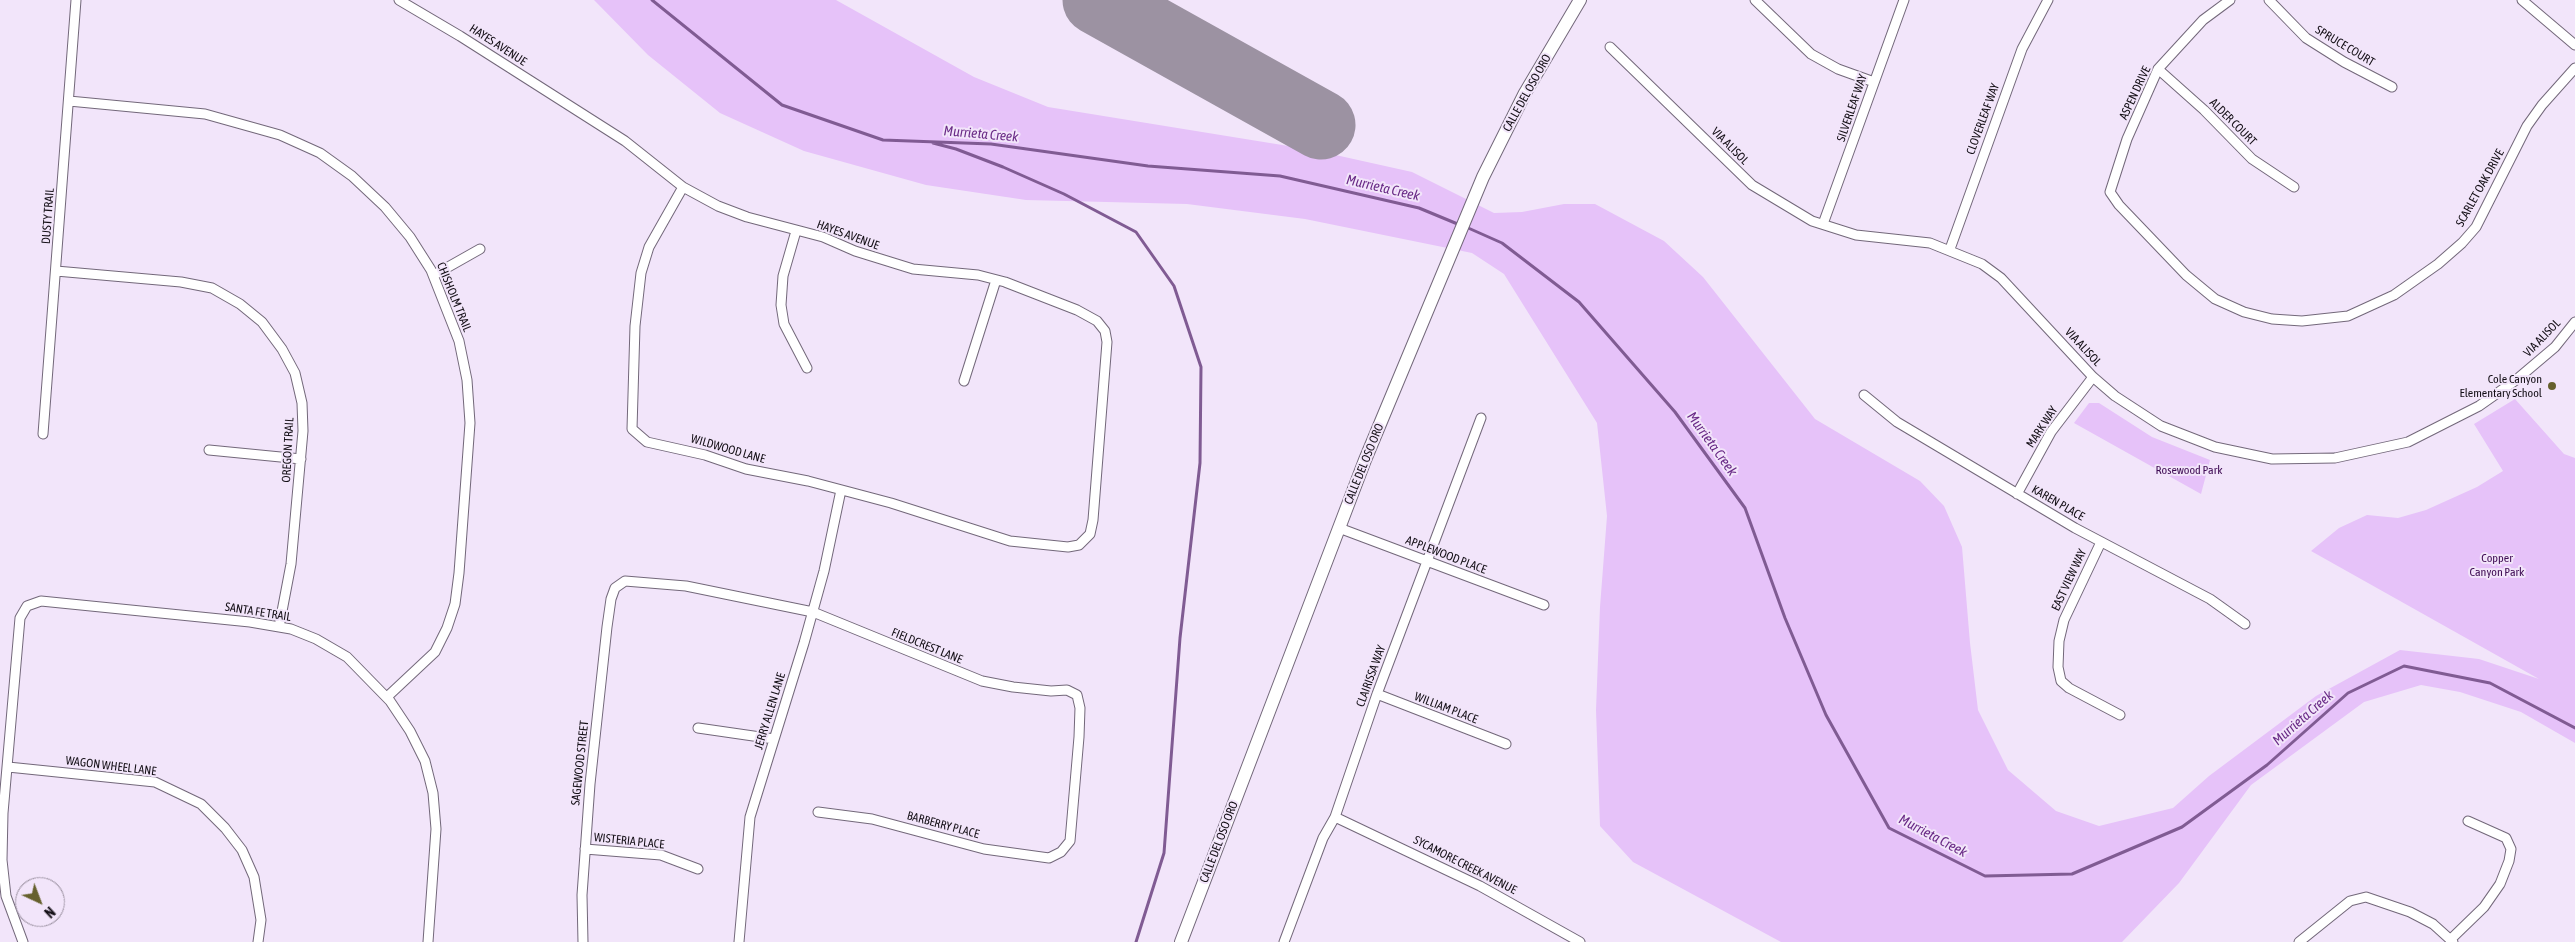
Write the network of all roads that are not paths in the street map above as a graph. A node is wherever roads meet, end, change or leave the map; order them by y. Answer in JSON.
{"nodes":[{"id":1,"x":76,"y":0,"type":"edge"},
{"id":2,"x":399,"y":0,"type":"edge"},
{"id":3,"x":1580,"y":0,"type":"edge"},
{"id":4,"x":1755,"y":0,"type":"edge"},
{"id":5,"x":1904,"y":0,"type":"edge"},
{"id":6,"x":2048,"y":0,"type":"edge"},
{"id":7,"x":2230,"y":0,"type":"edge"},
{"id":8,"x":2269,"y":0,"type":"edge"},
{"id":9,"x":2522,"y":0,"type":"edge"},
{"id":10,"x":2575,"y":45,"type":"edge"},
{"id":11,"x":1610,"y":47,"type":"dead end"},
{"id":12,"x":2575,"y":68,"type":"edge"},
{"id":13,"x":2158,"y":69,"type":"junction"},
{"id":14,"x":1874,"y":82,"type":"junction"},
{"id":15,"x":2392,"y":87,"type":"dead end"},
{"id":16,"x":69,"y":101,"type":"junction"},
{"id":17,"x":684,"y":187,"type":"junction"},
{"id":18,"x":2294,"y":187,"type":"dead end"},
{"id":19,"x":2110,"y":192,"type":"joint"},
{"id":20,"x":1823,"y":224,"type":"junction"},
{"id":21,"x":796,"y":231,"type":"junction"},
{"id":22,"x":480,"y":249,"type":"dead end"},
{"id":23,"x":1950,"y":249,"type":"junction"},
{"id":24,"x":56,"y":271,"type":"junction"},
{"id":25,"x":434,"y":275,"type":"junction"},
{"id":26,"x":996,"y":280,"type":"junction"},
{"id":27,"x":2575,"y":322,"type":"edge"},
{"id":28,"x":806,"y":368,"type":"dead end"},
{"id":29,"x":2093,"y":377,"type":"junction"},
{"id":30,"x":964,"y":381,"type":"dead end"},
{"id":31,"x":1864,"y":395,"type":"dead end"},
{"id":32,"x":1481,"y":418,"type":"dead end"},
{"id":33,"x":43,"y":434,"type":"dead end"},
{"id":34,"x":209,"y":450,"type":"dead end"},
{"id":35,"x":301,"y":459,"type":"junction"},
{"id":36,"x":841,"y":490,"type":"junction"},
{"id":37,"x":2017,"y":494,"type":"junction"},
{"id":38,"x":1339,"y":528,"type":"junction"},
{"id":39,"x":1090,"y":534,"type":"joint"},
{"id":40,"x":2101,"y":542,"type":"junction"},
{"id":41,"x":1427,"y":561,"type":"junction"},
{"id":42,"x":615,"y":588,"type":"joint"},
{"id":43,"x":1544,"y":605,"type":"dead end"},
{"id":44,"x":813,"y":612,"type":"junction"},
{"id":45,"x":2245,"y":624,"type":"dead end"},
{"id":46,"x":279,"y":627,"type":"junction"},
{"id":47,"x":1377,"y":694,"type":"junction"},
{"id":48,"x":387,"y":697,"type":"junction"},
{"id":49,"x":2120,"y":715,"type":"dead end"},
{"id":50,"x":698,"y":728,"type":"dead end"},
{"id":51,"x":774,"y":739,"type":"junction"},
{"id":52,"x":1506,"y":744,"type":"dead end"},
{"id":53,"x":8,"y":767,"type":"junction"},
{"id":54,"x":818,"y":812,"type":"dead end"},
{"id":55,"x":1335,"y":817,"type":"junction"},
{"id":56,"x":2468,"y":821,"type":"dead end"},
{"id":57,"x":585,"y":849,"type":"junction"},
{"id":58,"x":1061,"y":852,"type":"joint"},
{"id":59,"x":698,"y":869,"type":"dead end"},
{"id":60,"x":2452,"y":941,"type":"edge"},
{"id":61,"x":23,"y":942,"type":"edge"},
{"id":62,"x":258,"y":942,"type":"edge"},
{"id":63,"x":428,"y":942,"type":"edge"},
{"id":64,"x":583,"y":942,"type":"edge"},
{"id":65,"x":739,"y":942,"type":"edge"},
{"id":66,"x":1181,"y":942,"type":"edge"},
{"id":67,"x":1284,"y":942,"type":"edge"},
{"id":68,"x":1580,"y":942,"type":"edge"},
{"id":69,"x":2299,"y":942,"type":"edge"}],
"edges":[{"from":1,"to":16,"type":"street","name":"DUSTY TRAIL"},
{"from":2,"to":17,"type":"street","name":"HAYES AVENUE"},
{"from":3,"to":38,"type":"main road","name":"CALLE DEL OSO ORO"},
{"from":4,"to":14,"type":"street"},
{"from":5,"to":14,"type":"street","name":"SILVERLEAF WAY"},
{"from":6,"to":23,"type":"street","name":"CLOVERLEAF WAY"},
{"from":7,"to":13,"type":"street","name":"ASPEN DRIVE"},
{"from":8,"to":15,"type":"street","name":"SPRUCE COURT"},
{"from":9,"to":10,"type":"street"},
{"from":11,"to":20,"type":"street","name":"VIA ALISOL"},
{"from":12,"to":19,"type":"street","name":"SCARLET OAK DRIVE"},
{"from":13,"to":18,"type":"street","name":"ALDER COURT"},
{"from":13,"to":19,"type":"street","name":"ASPEN DRIVE"},
{"from":14,"to":20,"type":"street","name":"SILVERLEAF WAY"},
{"from":16,"to":24,"type":"street","name":"DUSTY TRAIL"},
{"from":16,"to":25,"type":"street","name":"CHISHOLM TRAIL"},
{"from":17,"to":21,"type":"street","name":"HAYES AVENUE"},
{"from":17,"to":36,"type":"street","name":"WILDWOOD LANE"},
{"from":20,"to":23,"type":"street","name":"VIA ALISOL"},
{"from":21,"to":26,"type":"street","name":"HAYES AVENUE"},
{"from":21,"to":28,"type":"street"},
{"from":22,"to":25,"type":"street"},
{"from":23,"to":29,"type":"street","name":"VIA ALISOL"},
{"from":24,"to":33,"type":"street","name":"DUSTY TRAIL"},
{"from":24,"to":35,"type":"street","name":"OREGON TRAIL"},
{"from":25,"to":48,"type":"street","name":"CHISHOLM TRAIL"},
{"from":26,"to":30,"type":"street"},
{"from":26,"to":39,"type":"street","name":"HAYES AVENUE"},
{"from":27,"to":29,"type":"street","name":"VIA ALISOL"},
{"from":29,"to":37,"type":"street","name":"MARK WAY"},
{"from":31,"to":37,"type":"street","name":"KAREN PLACE"},
{"from":32,"to":41,"type":"street","name":"CLAIRISSA WAY"},
{"from":34,"to":35,"type":"street"},
{"from":35,"to":46,"type":"street","name":"OREGON TRAIL"},
{"from":36,"to":39,"type":"street","name":"WILDWOOD LANE"},
{"from":36,"to":44,"type":"street","name":"JERRY ALLEN LANE"},
{"from":37,"to":40,"type":"street","name":"KAREN PLACE"},
{"from":38,"to":41,"type":"street","name":"APPLEWOOD PLACE"},
{"from":38,"to":66,"type":"main road","name":"CALLE DEL OSO ORO"},
{"from":40,"to":45,"type":"street","name":"KAREN PLACE"},
{"from":40,"to":49,"type":"street","name":"EAST VIEW WAY"},
{"from":41,"to":43,"type":"street","name":"APPLEWOOD PLACE"},
{"from":41,"to":47,"type":"street","name":"CLAIRISSA WAY"},
{"from":42,"to":44,"type":"street","name":"FIELDCREST LANE"},
{"from":42,"to":57,"type":"street","name":"SAGEWOOD STREET"},
{"from":44,"to":51,"type":"street","name":"JERRY ALLEN LANE"},
{"from":44,"to":58,"type":"street","name":"FIELDCREST LANE"},
{"from":46,"to":48,"type":"street","name":"SANTA FE TRAIL"},
{"from":46,"to":53,"type":"street","name":"SANTA FE TRAIL"},
{"from":47,"to":52,"type":"street","name":"WILLIAM PLACE"},
{"from":47,"to":55,"type":"street","name":"CLAIRISSA WAY"},
{"from":48,"to":63,"type":"street","name":"SANTA FE TRAIL"},
{"from":50,"to":51,"type":"street"},
{"from":51,"to":65,"type":"street","name":"JERRY ALLEN LANE"},
{"from":53,"to":61,"type":"street"},
{"from":53,"to":62,"type":"street","name":"WAGON WHEEL LANE"},
{"from":54,"to":58,"type":"street","name":"BARBERRY PLACE"},
{"from":55,"to":67,"type":"street","name":"CLAIRISSA WAY"},
{"from":55,"to":68,"type":"street","name":"SYCAMORE CREEK AVENUE"},
{"from":56,"to":60,"type":"street"},
{"from":57,"to":59,"type":"street","name":"WISTERIA PLACE"},
{"from":57,"to":64,"type":"street","name":"SAGEWOOD STREET"},
{"from":60,"to":69,"type":"street"}]}
